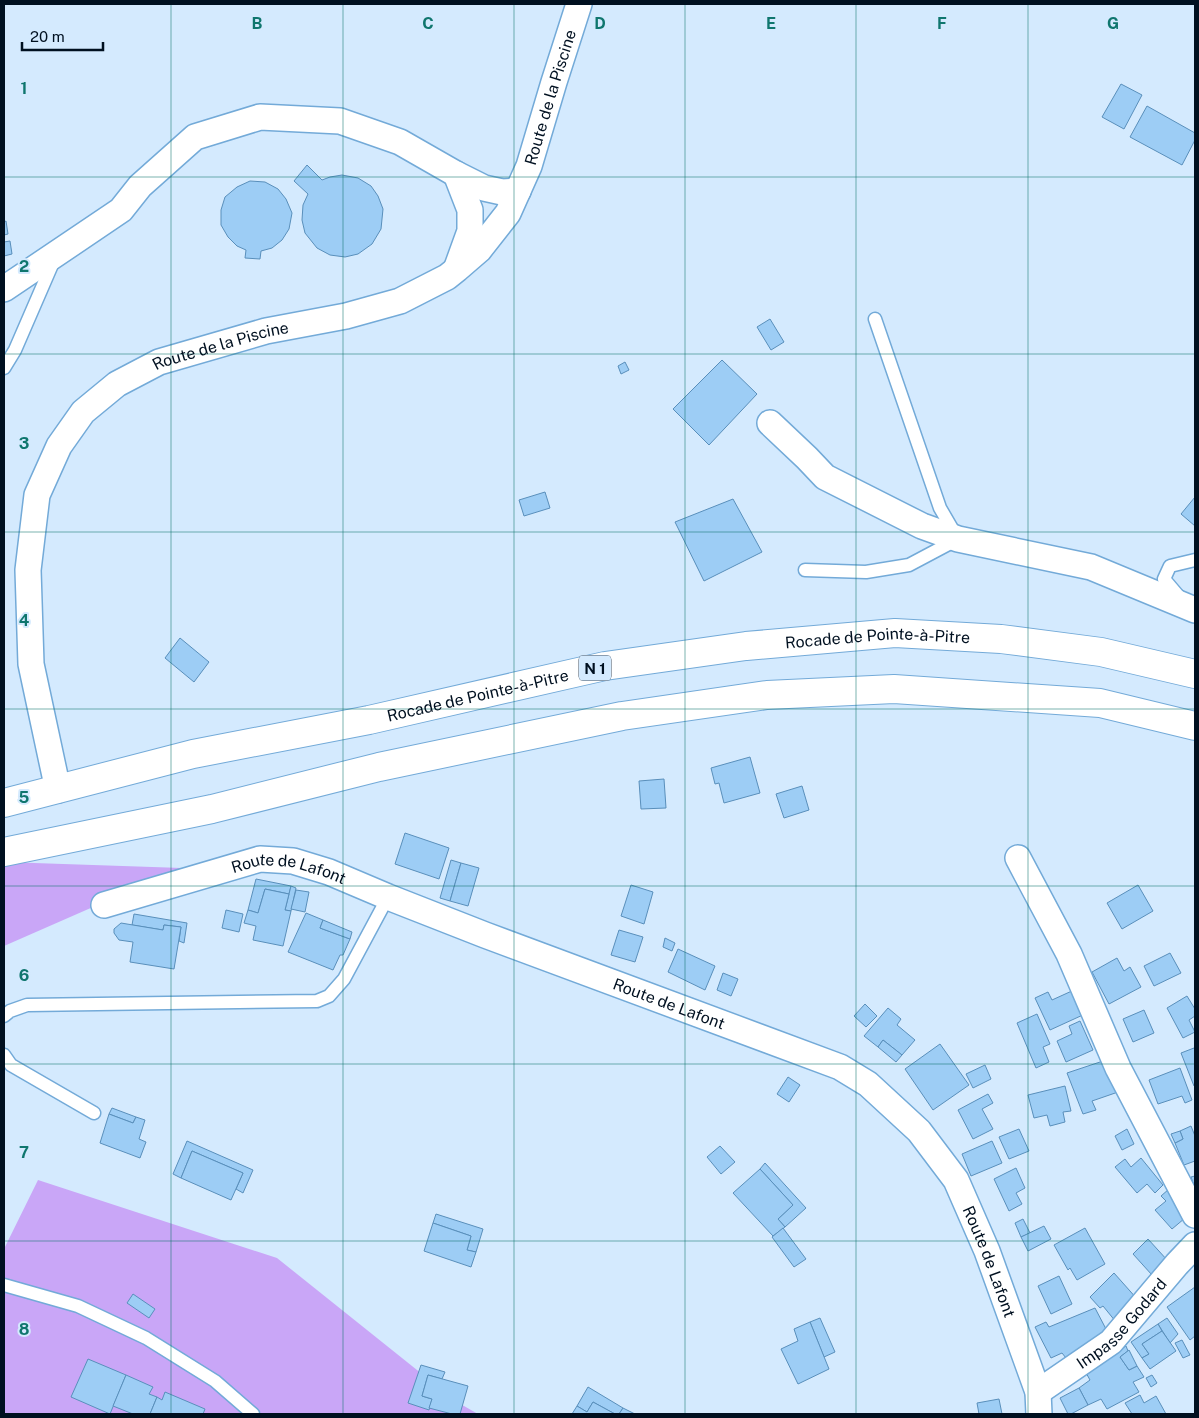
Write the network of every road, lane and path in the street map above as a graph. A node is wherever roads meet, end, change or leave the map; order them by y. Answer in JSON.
{"nodes":[{"id":1,"x":579,"y":4,"type":"edge"},
{"id":2,"x":456,"y":174,"type":"junction"},
{"id":3,"x":518,"y":191,"type":"junction"},
{"id":4,"x":57,"y":253,"type":"junction"},
{"id":5,"x":456,"y":269,"type":"junction"},
{"id":6,"x":4,"y":289,"type":"edge"},
{"id":7,"x":875,"y":320,"type":"dead end"},
{"id":8,"x":4,"y":368,"type":"edge"},
{"id":9,"x":770,"y":424,"type":"dead end"},
{"id":10,"x":958,"y":539,"type":"junction"},
{"id":11,"x":1195,"y":560,"type":"edge"},
{"id":12,"x":805,"y":570,"type":"dead end"},
{"id":13,"x":1192,"y":609,"type":"edge"},
{"id":14,"x":1195,"y":674,"type":"edge"},
{"id":15,"x":1195,"y":726,"type":"edge"},
{"id":16,"x":58,"y":790,"type":"junction"},
{"id":17,"x":4,"y":804,"type":"edge"},
{"id":18,"x":4,"y":852,"type":"edge"},
{"id":19,"x":1018,"y":858,"type":"dead end"},
{"id":20,"x":388,"y":897,"type":"junction"},
{"id":21,"x":104,"y":905,"type":"dead end"},
{"id":22,"x":4,"y":1016,"type":"edge"},
{"id":23,"x":4,"y":1055,"type":"edge"},
{"id":24,"x":94,"y":1113,"type":"dead end"},
{"id":25,"x":1195,"y":1215,"type":"edge"},
{"id":26,"x":1195,"y":1245,"type":"edge"},
{"id":27,"x":4,"y":1284,"type":"edge"},
{"id":28,"x":1038,"y":1403,"type":"edge"},
{"id":29,"x":253,"y":1414,"type":"edge"}],
"edges":[{"from":1,"to":3,"type":"street","name":"Route de la Piscine"},
{"from":2,"to":3,"type":"street"},
{"from":2,"to":4,"type":"street"},
{"from":2,"to":5,"type":"street"},
{"from":3,"to":5,"type":"street","name":"Route de la Piscine"},
{"from":4,"to":6,"type":"street"},
{"from":4,"to":8,"type":"lane"},
{"from":5,"to":16,"type":"street","name":"Route de la Piscine"},
{"from":7,"to":10,"type":"lane"},
{"from":9,"to":10,"type":"street"},
{"from":10,"to":12,"type":"lane"},
{"from":10,"to":13,"type":"street"},
{"from":11,"to":13,"type":"lane"},
{"from":14,"to":16,"type":"highway","name":"Rocade de Pointe-à-Pitre","number":"N 1"},
{"from":15,"to":18,"type":"highway"},
{"from":16,"to":17,"type":"highway","name":"Rocade de Pointe-à-Pitre","number":"N 1"},
{"from":19,"to":25,"type":"street"},
{"from":20,"to":21,"type":"street","name":"Route de Lafont"},
{"from":20,"to":22,"type":"lane"},
{"from":20,"to":28,"type":"street","name":"Route de Lafont"},
{"from":23,"to":24,"type":"lane"},
{"from":26,"to":28,"type":"street","name":"Impasse Godard"},
{"from":27,"to":29,"type":"lane"}]}
